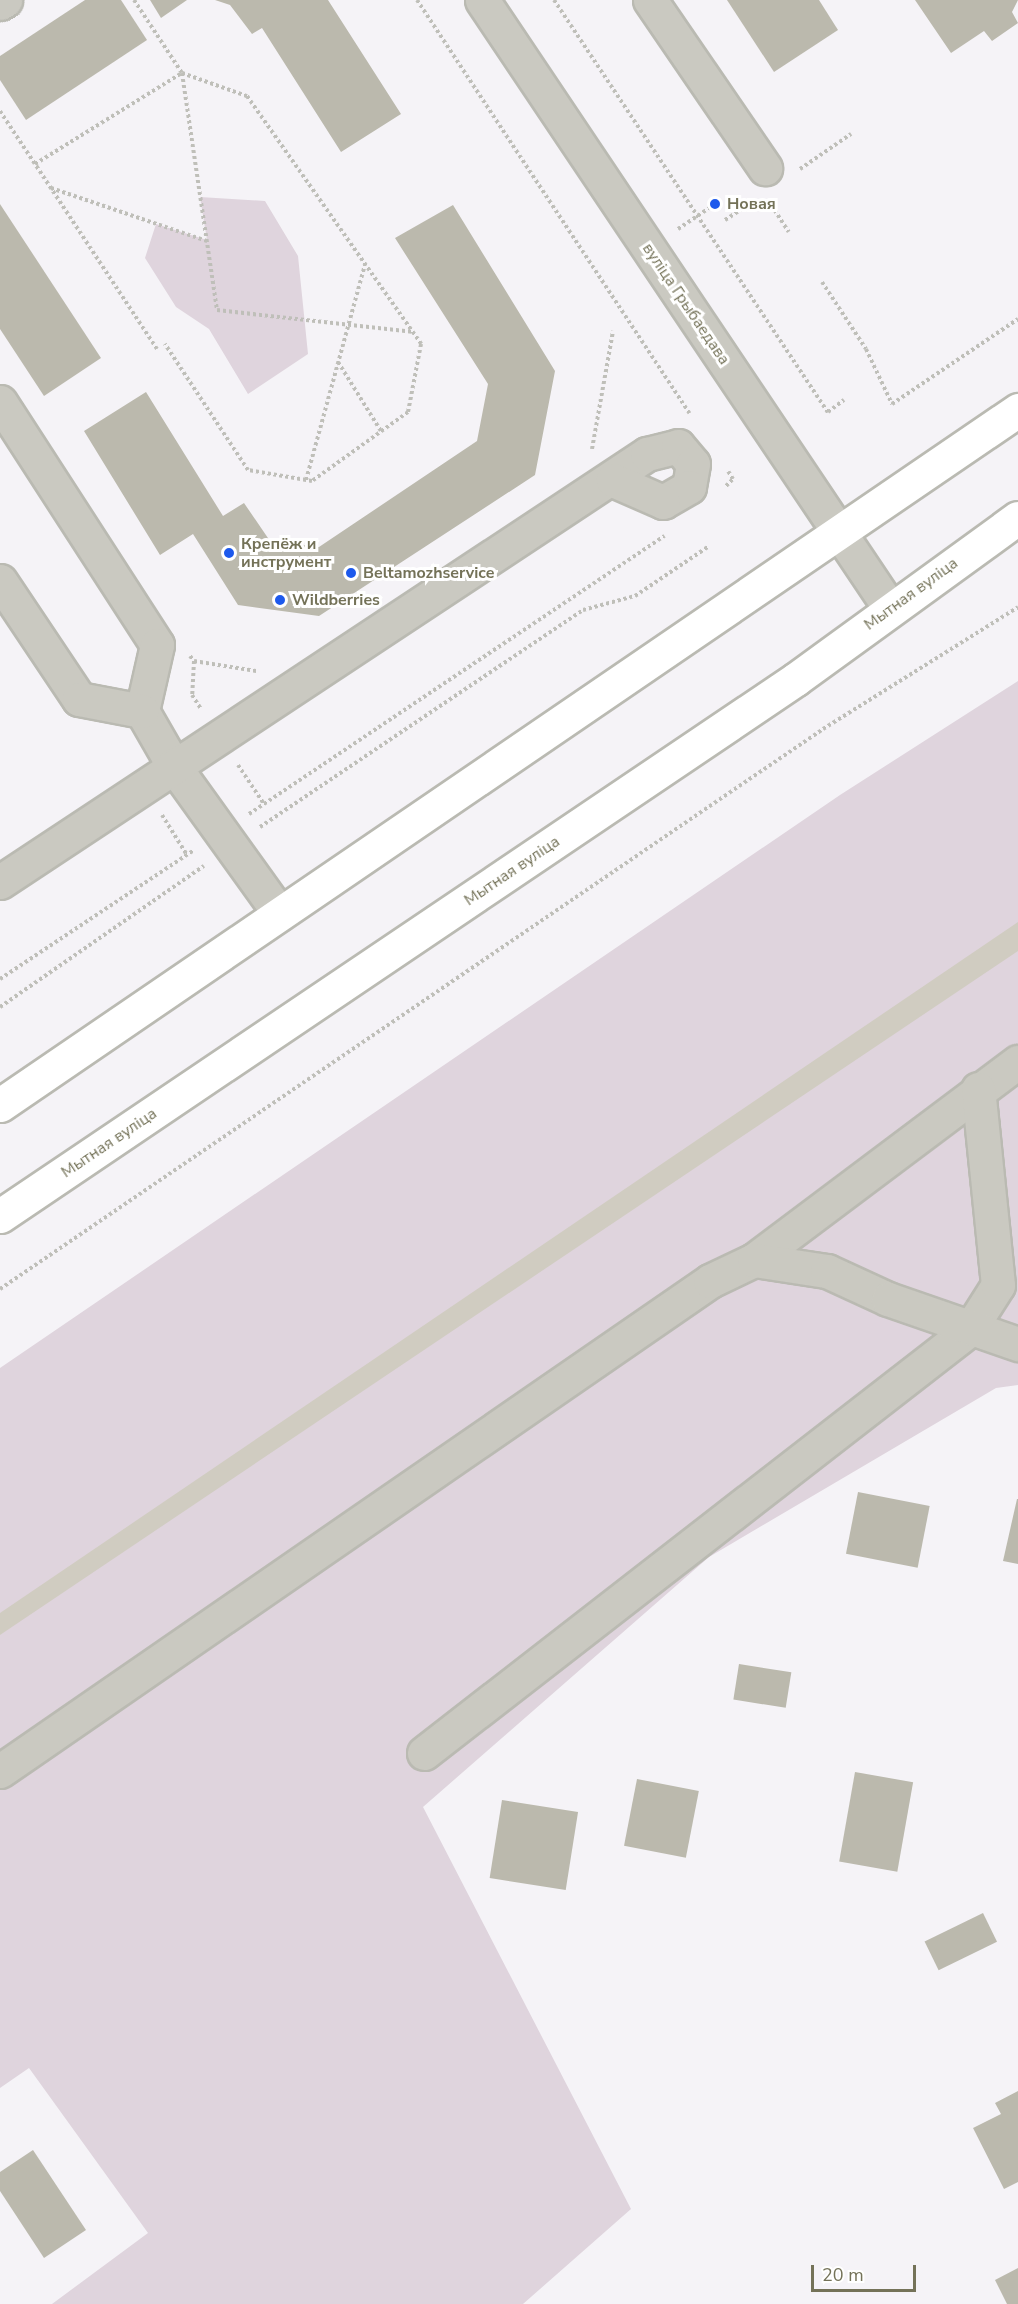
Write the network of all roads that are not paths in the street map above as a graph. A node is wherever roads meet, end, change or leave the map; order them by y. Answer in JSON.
{"nodes":[{"id":1,"x":5,"y":0,"type":"edge"},
{"id":2,"x":482,"y":0,"type":"edge"},
{"id":3,"x":650,"y":0,"type":"edge"},
{"id":4,"x":0,"y":3,"type":"edge"},
{"id":5,"x":765,"y":181,"type":"road end"},
{"id":6,"x":0,"y":402,"type":"edge"},
{"id":7,"x":1018,"y":410,"type":"edge"},
{"id":8,"x":613,"y":480,"type":"dead end"},
{"id":9,"x":1018,"y":518,"type":"edge"},
{"id":10,"x":839,"y":534,"type":"junction"},
{"id":11,"x":0,"y":581,"type":"edge"},
{"id":12,"x":890,"y":608,"type":"junction"},
{"id":13,"x":142,"y":711,"type":"junction"},
{"id":14,"x":173,"y":765,"type":"junction"},
{"id":15,"x":0,"y":882,"type":"edge"},
{"id":16,"x":280,"y":915,"type":"junction"},
{"id":17,"x":1018,"y":1062,"type":"edge"},
{"id":18,"x":978,"y":1089,"type":"junction"},
{"id":19,"x":0,"y":1105,"type":"edge"},
{"id":20,"x":0,"y":1216,"type":"edge"},
{"id":21,"x":754,"y":1260,"type":"junction"},
{"id":22,"x":970,"y":1329,"type":"junction"},
{"id":23,"x":1018,"y":1344,"type":"edge"},
{"id":24,"x":424,"y":1753,"type":"dead end"},
{"id":25,"x":0,"y":1771,"type":"edge"}],
"edges":[{"from":1,"to":4,"type":"street"},
{"from":2,"to":10,"type":"street","name":"вуліца Грыбаедава"},
{"from":3,"to":5,"type":"street"},
{"from":6,"to":13,"type":"street"},
{"from":7,"to":10,"type":"highway"},
{"from":8,"to":14,"type":"street"},
{"from":9,"to":12,"type":"highway","name":"Мытная вуліца"},
{"from":10,"to":12,"type":"street","name":"вуліца Грыбаедава"},
{"from":10,"to":16,"type":"highway"},
{"from":11,"to":13,"type":"street"},
{"from":12,"to":20,"type":"highway","name":"Мытная вуліца"},
{"from":13,"to":14,"type":"street"},
{"from":14,"to":15,"type":"street"},
{"from":14,"to":16,"type":"street"},
{"from":16,"to":19,"type":"highway"},
{"from":17,"to":18,"type":"street"},
{"from":18,"to":21,"type":"street"},
{"from":18,"to":22,"type":"street"},
{"from":21,"to":22,"type":"street"},
{"from":21,"to":25,"type":"street"},
{"from":22,"to":23,"type":"street"},
{"from":22,"to":24,"type":"street"}]}
